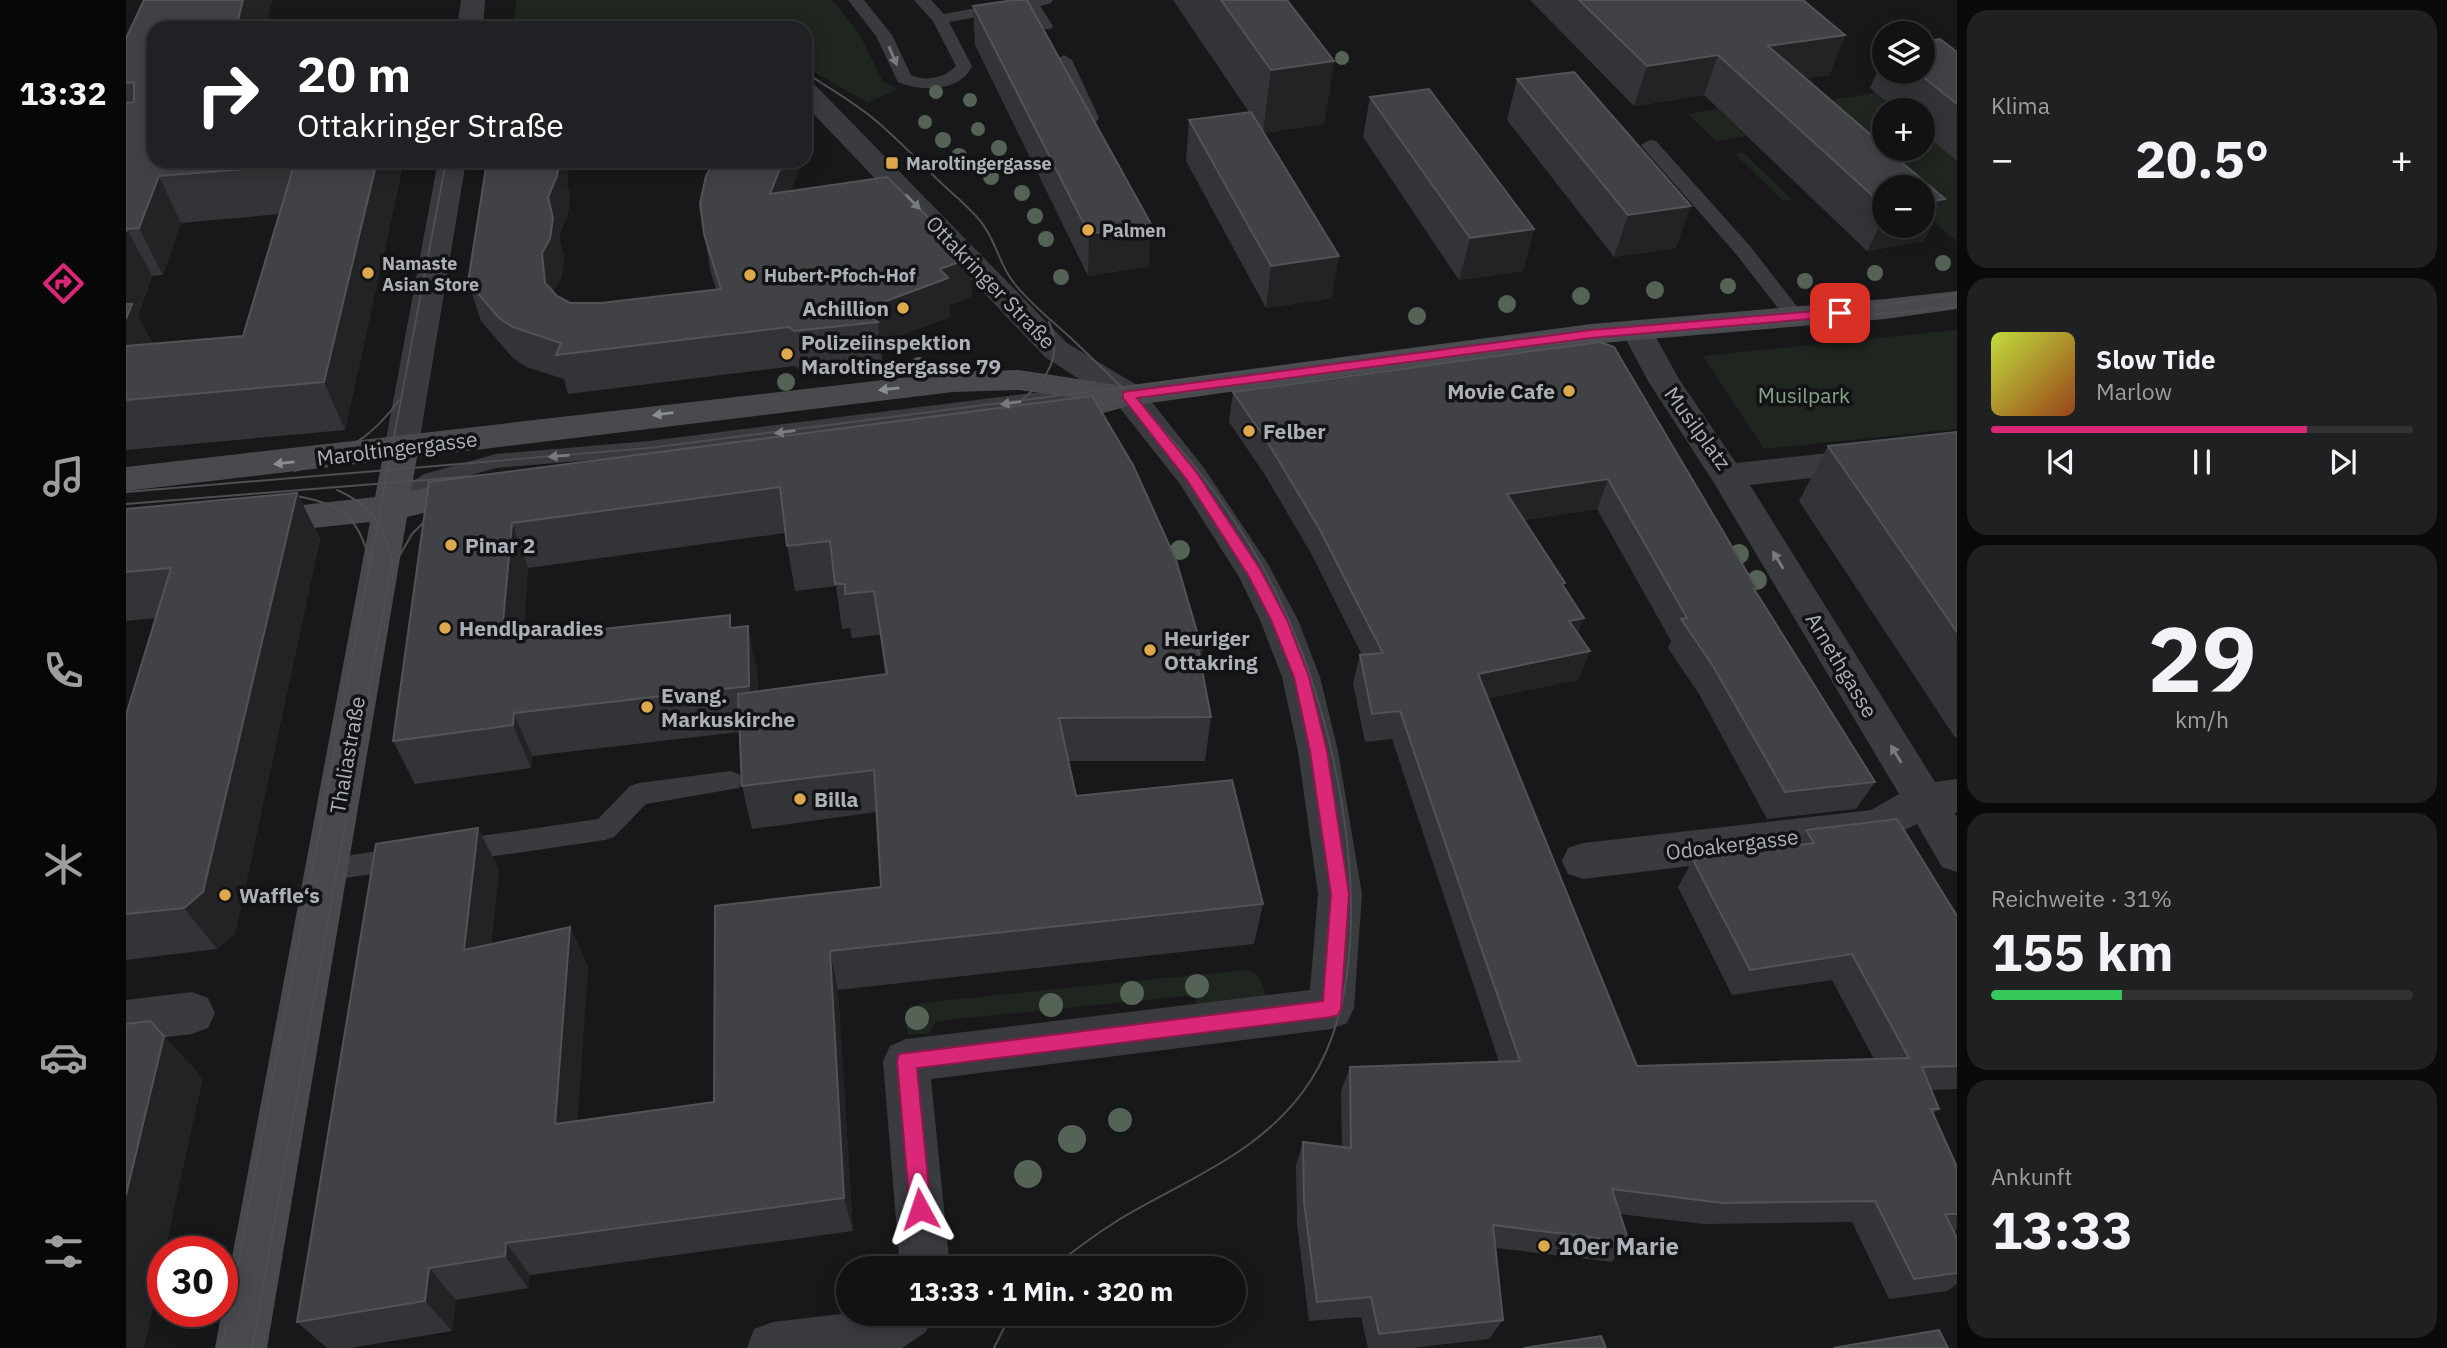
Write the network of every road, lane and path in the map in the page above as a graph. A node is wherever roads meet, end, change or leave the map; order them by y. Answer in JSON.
{"nodes":[{"id":1,"x":473,"y":0,"type":"edge"},
{"id":2,"x":856,"y":0,"type":"edge"},
{"id":3,"x":922,"y":0,"type":"edge"},
{"id":4,"x":1037,"y":1,"type":"edge"},
{"id":5,"x":940,"y":19,"type":"junction"},
{"id":6,"x":471,"y":21,"type":"edge"},
{"id":7,"x":1045,"y":26,"type":"edge"},
{"id":8,"x":1064,"y":60,"type":"edge"},
{"id":9,"x":812,"y":97,"type":"edge"},
{"id":10,"x":1095,"y":128,"type":"edge"},
{"id":11,"x":1650,"y":145,"type":"dead end"},
{"id":12,"x":451,"y":168,"type":"edge"},
{"id":13,"x":1957,"y":300,"type":"edge"},
{"id":14,"x":1795,"y":317,"type":"junction"},
{"id":15,"x":1637,"y":330,"type":"junction"},
{"id":16,"x":1128,"y":395,"type":"junction"},
{"id":17,"x":401,"y":450,"type":"junction"},
{"id":18,"x":1957,"y":450,"type":"edge"},
{"id":19,"x":1727,"y":475,"type":"junction"},
{"id":20,"x":126,"y":479,"type":"edge"},
{"id":21,"x":390,"y":508,"type":"junction"},
{"id":22,"x":230,"y":525,"type":"edge"},
{"id":23,"x":730,"y":780,"type":"dead end"},
{"id":24,"x":1940,"y":799,"type":"edge"},
{"id":25,"x":1957,"y":854,"type":"edge"},
{"id":26,"x":1583,"y":861,"type":"dead end"},
{"id":27,"x":326,"y":870,"type":"junction"},
{"id":28,"x":192,"y":1013,"type":"dead end"},
{"id":29,"x":126,"y":1021,"type":"edge"},
{"id":30,"x":924,"y":1256,"type":"edge"},
{"id":31,"x":882,"y":1326,"type":"edge"},
{"id":32,"x":241,"y":1348,"type":"edge"},
{"id":33,"x":773,"y":1348,"type":"edge"}],
"edges":[{"from":1,"to":6,"type":"street"},
{"from":2,"to":5,"type":"lane","one_way":true},
{"from":3,"to":5,"type":"lane"},
{"from":4,"to":5,"type":"lane"},
{"from":4,"to":7,"type":"lane"},
{"from":8,"to":10,"type":"lane"},
{"from":9,"to":16,"type":"street","name":"Ottakringer Straße","one_way":true},
{"from":11,"to":14,"type":"lane"},
{"from":12,"to":17,"type":"street","name":"Thaliastraße"},
{"from":13,"to":14,"type":"main road"},
{"from":14,"to":15,"type":"main road"},
{"from":15,"to":16,"type":"main road"},
{"from":15,"to":19,"type":"street","name":"Musilplatz"},
{"from":16,"to":17,"type":"main road","name":"Maroltingergasse","one_way":true},
{"from":16,"to":21,"type":"main road"},
{"from":16,"to":30,"type":"street","name":"Ottakringer Straße"},
{"from":17,"to":20,"type":"main road","name":"Maroltingergasse","one_way":true},
{"from":17,"to":21,"type":"main road","name":"Thaliastraße"},
{"from":18,"to":19,"type":"street","name":"Musilplatz"},
{"from":24,"to":19,"type":"street","name":"Arnethgasse","one_way":true},
{"from":21,"to":22,"type":"main road"},
{"from":21,"to":27,"type":"main road","name":"Thaliastraße"},
{"from":23,"to":27,"type":"lane"},
{"from":24,"to":25,"type":"street","name":"Arnethgasse"},
{"from":24,"to":26,"type":"street","name":"Odoakergasse"},
{"from":27,"to":32,"type":"main road","name":"Thaliastraße"},
{"from":28,"to":29,"type":"street"},
{"from":31,"to":33,"type":"street"}]}
